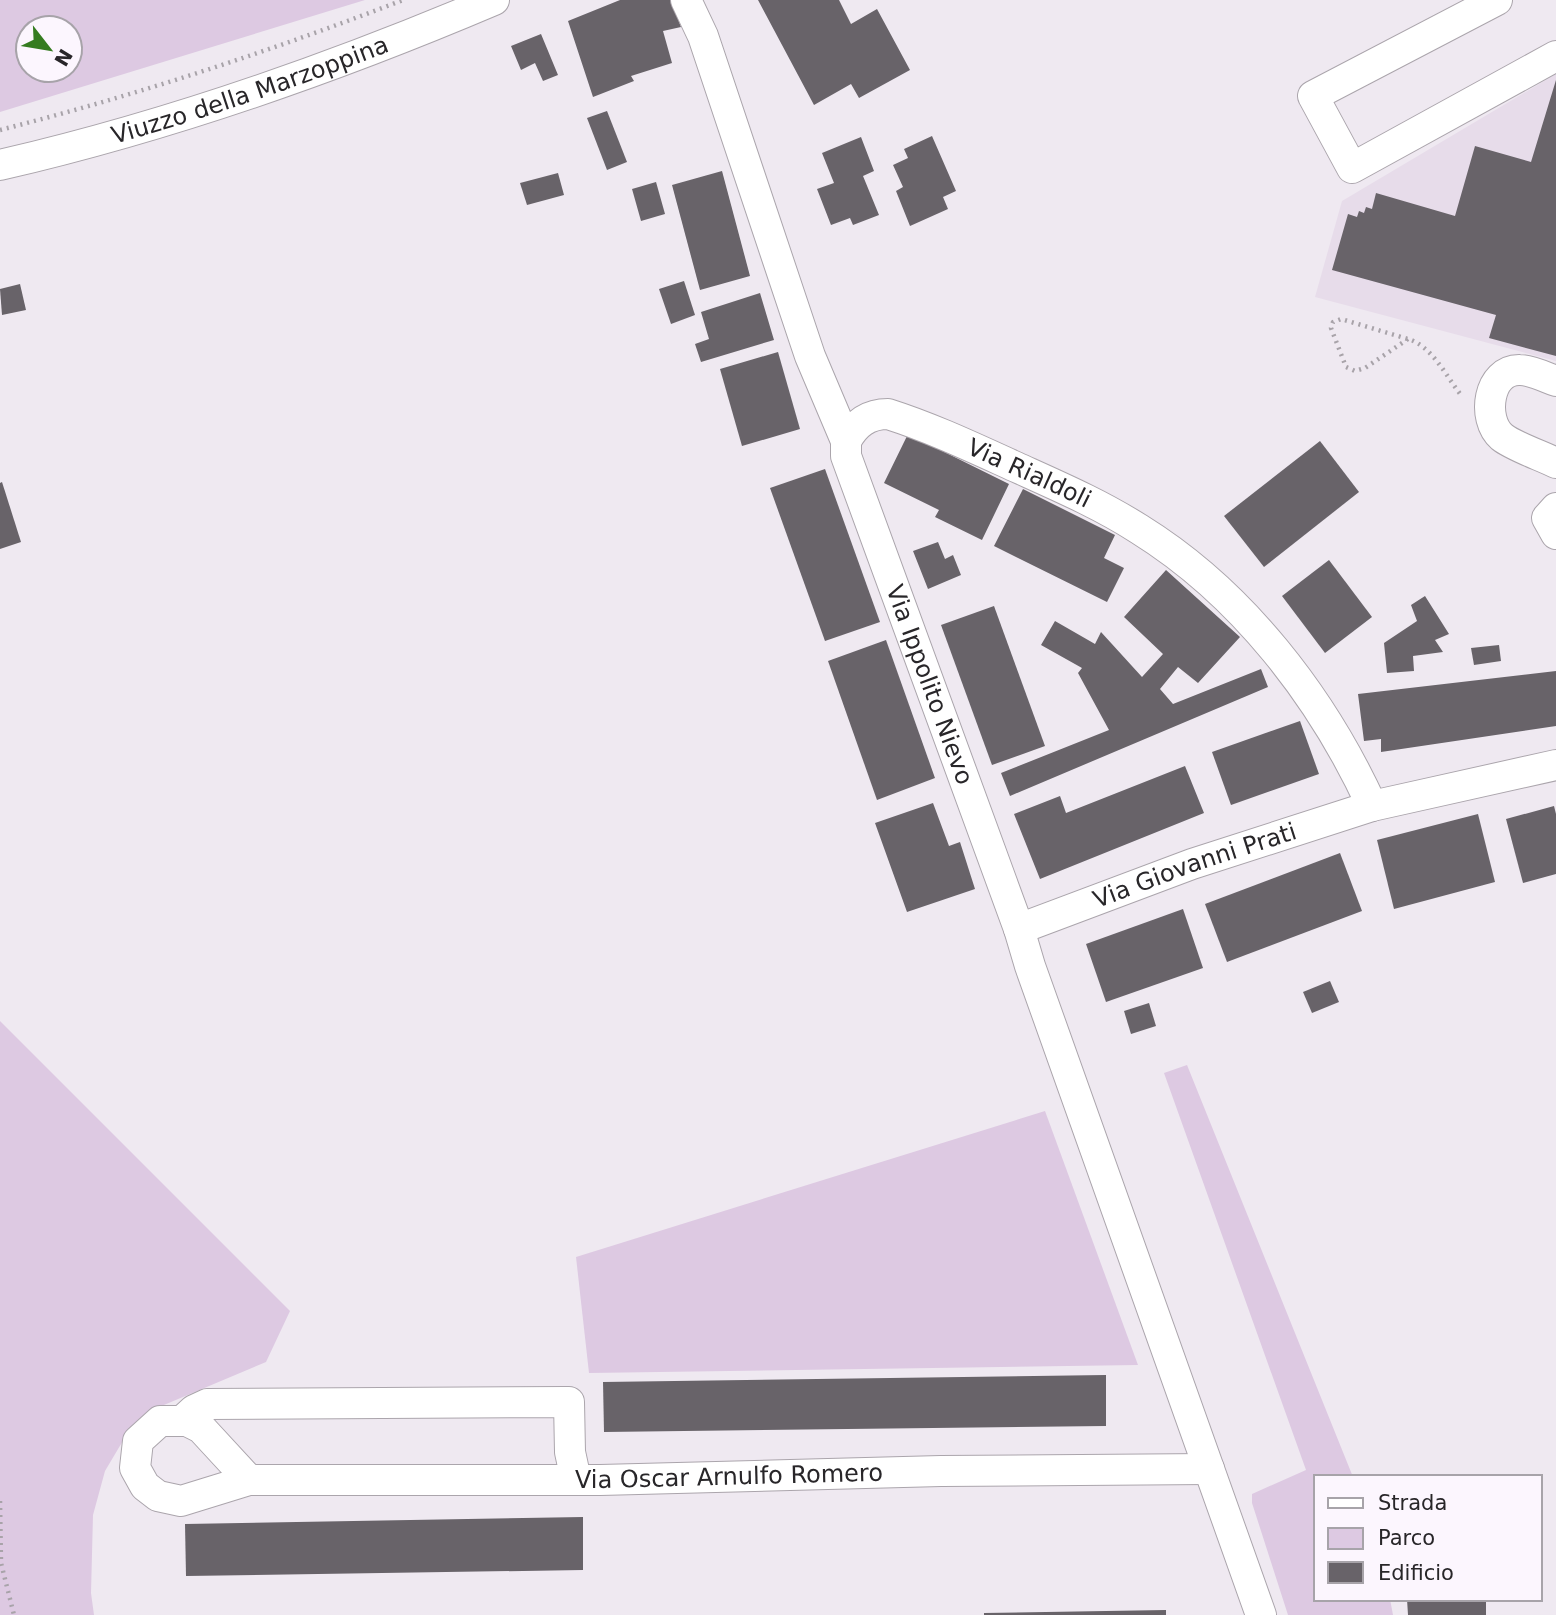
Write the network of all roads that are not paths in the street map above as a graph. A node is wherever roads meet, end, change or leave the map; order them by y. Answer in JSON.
{"nodes":[{"id":1,"x":494,"y":0,"type":"edge"},
{"id":2,"x":686,"y":0,"type":"edge"},
{"id":3,"x":1497,"y":0,"type":"edge"},
{"id":4,"x":1556,"y":56,"type":"edge"},
{"id":5,"x":0,"y":166,"type":"edge"},
{"id":6,"x":1556,"y":381,"type":"edge"},
{"id":7,"x":846,"y":441,"type":"junction"},
{"id":8,"x":1556,"y":463,"type":"edge"},
{"id":9,"x":1556,"y":508,"type":"edge"},
{"id":10,"x":1556,"y":534,"type":"edge"},
{"id":11,"x":1556,"y":765,"type":"edge"},
{"id":12,"x":1372,"y":806,"type":"junction"},
{"id":13,"x":1019,"y":929,"type":"junction"},
{"id":14,"x":183,"y":1421,"type":"junction"},
{"id":15,"x":1209,"y":1469,"type":"junction"},
{"id":16,"x":249,"y":1480,"type":"junction"},
{"id":17,"x":576,"y":1480,"type":"junction"},
{"id":18,"x":1261,"y":1615,"type":"edge"}],
"edges":[{"from":1,"to":5,"type":"street","name":"Viuzzo della Marzoppina"},
{"from":2,"to":7,"type":"street"},
{"from":3,"to":4,"type":"street"},
{"from":6,"to":8,"type":"street"},
{"from":7,"to":12,"type":"street","name":"Via Rialdoli"},
{"from":7,"to":13,"type":"street","name":"Via Ippolito Nievo"},
{"from":9,"to":10,"type":"street"},
{"from":11,"to":12,"type":"street"},
{"from":12,"to":13,"type":"street","name":"Via Giovanni Prati"},
{"from":13,"to":15,"type":"street"},
{"from":14,"to":16,"type":"street"},
{"from":14,"to":16,"type":"street","name":"Via Oscar Arnulfo Romero"},
{"from":14,"to":17,"type":"street","name":"Via Oscar Arnulfo Romero"},
{"from":15,"to":17,"type":"street","name":"Via Oscar Arnulfo Romero"},
{"from":15,"to":18,"type":"street"},
{"from":16,"to":17,"type":"street","name":"Via Oscar Arnulfo Romero"}]}
